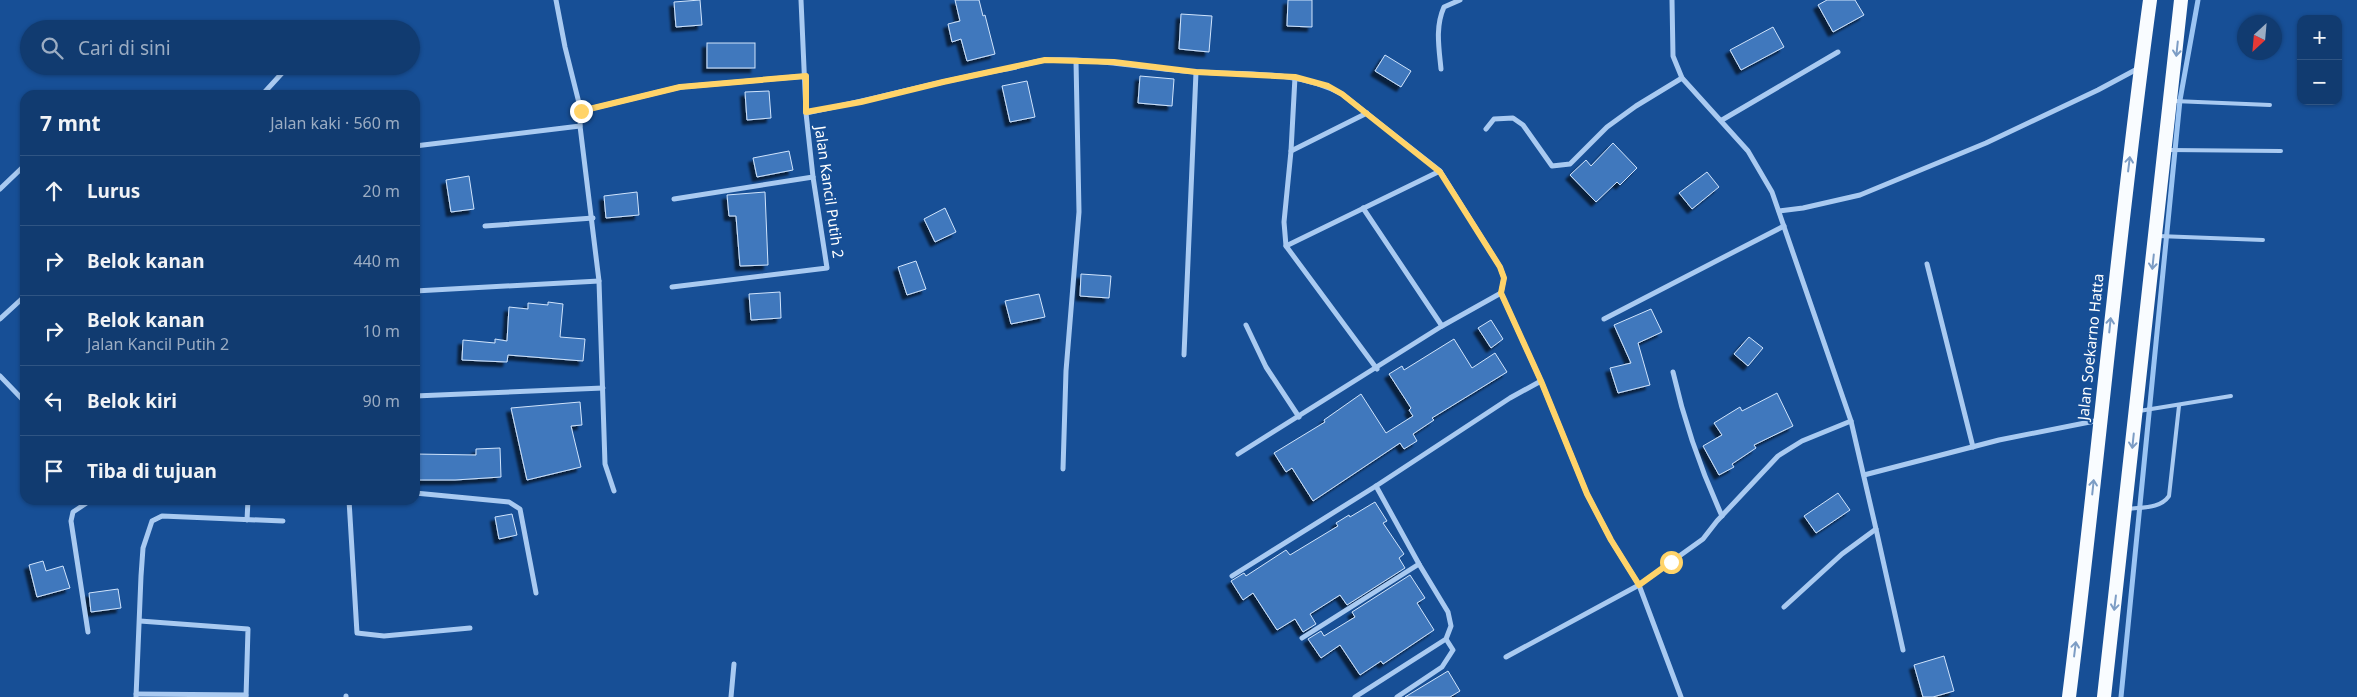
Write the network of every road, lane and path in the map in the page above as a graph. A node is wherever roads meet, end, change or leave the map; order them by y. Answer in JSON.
{"nodes":[{"id":1,"x":556,"y":0,"type":"edge"},
{"id":2,"x":801,"y":0,"type":"edge"},
{"id":3,"x":1460,"y":0,"type":"edge"},
{"id":4,"x":1672,"y":0,"type":"edge"},
{"id":5,"x":2150,"y":0,"type":"edge"},
{"id":6,"x":2182,"y":0,"type":"edge"},
{"id":7,"x":1838,"y":52,"type":"dead end"},
{"id":8,"x":1076,"y":61,"type":"junction"},
{"id":9,"x":2141,"y":66,"type":"junction"},
{"id":10,"x":1441,"y":69,"type":"dead end"},
{"id":11,"x":1196,"y":72,"type":"junction"},
{"id":12,"x":280,"y":75,"type":"edge"},
{"id":13,"x":806,"y":76,"type":"junction"},
{"id":14,"x":1295,"y":77,"type":"junction"},
{"id":15,"x":1682,"y":78,"type":"junction"},
{"id":16,"x":267,"y":90,"type":"edge"},
{"id":17,"x":2171,"y":101,"type":"junction"},
{"id":18,"x":2270,"y":104,"type":"dead end"},
{"id":19,"x":581,"y":111,"type":"junction"},
{"id":20,"x":806,"y":112,"type":"junction"},
{"id":21,"x":1367,"y":113,"type":"junction"},
{"id":22,"x":1722,"y":120,"type":"junction"},
{"id":23,"x":580,"y":126,"type":"junction"},
{"id":24,"x":1486,"y":129,"type":"dead end"},
{"id":25,"x":420,"y":145,"type":"edge"},
{"id":26,"x":2166,"y":150,"type":"junction"},
{"id":27,"x":1292,"y":151,"type":"junction"},
{"id":28,"x":2281,"y":151,"type":"dead end"},
{"id":29,"x":20,"y":170,"type":"edge"},
{"id":30,"x":1440,"y":172,"type":"junction"},
{"id":31,"x":813,"y":177,"type":"junction"},
{"id":32,"x":0,"y":189,"type":"edge"},
{"id":33,"x":674,"y":199,"type":"dead end"},
{"id":34,"x":1363,"y":208,"type":"junction"},
{"id":35,"x":1779,"y":211,"type":"junction"},
{"id":36,"x":593,"y":218,"type":"junction"},
{"id":37,"x":484,"y":226,"type":"dead end"},
{"id":38,"x":1784,"y":226,"type":"junction"},
{"id":39,"x":2160,"y":236,"type":"junction"},
{"id":40,"x":2263,"y":240,"type":"dead end"},
{"id":41,"x":1286,"y":246,"type":"junction"},
{"id":42,"x":1927,"y":264,"type":"dead end"},
{"id":43,"x":599,"y":281,"type":"junction"},
{"id":44,"x":672,"y":286,"type":"dead end"},
{"id":45,"x":420,"y":291,"type":"edge"},
{"id":46,"x":1501,"y":293,"type":"junction"},
{"id":47,"x":20,"y":301,"type":"edge"},
{"id":48,"x":0,"y":319,"type":"edge"},
{"id":49,"x":1604,"y":319,"type":"dead end"},
{"id":50,"x":1246,"y":325,"type":"dead end"},
{"id":51,"x":1442,"y":326,"type":"junction"},
{"id":52,"x":1184,"y":355,"type":"dead end"},
{"id":53,"x":1377,"y":369,"type":"junction"},
{"id":54,"x":1672,"y":372,"type":"dead end"},
{"id":55,"x":0,"y":376,"type":"edge"},
{"id":56,"x":1541,"y":381,"type":"junction"},
{"id":57,"x":603,"y":388,"type":"junction"},
{"id":58,"x":420,"y":396,"type":"edge"},
{"id":59,"x":2231,"y":396,"type":"dead end"},
{"id":60,"x":20,"y":397,"type":"edge"},
{"id":61,"x":2179,"y":406,"type":"junction"},
{"id":62,"x":2136,"y":411,"type":"junction"},
{"id":63,"x":1299,"y":417,"type":"junction"},
{"id":64,"x":2100,"y":420,"type":"junction"},
{"id":65,"x":1851,"y":421,"type":"junction"},
{"id":66,"x":1973,"y":447,"type":"junction"},
{"id":67,"x":1238,"y":454,"type":"dead end"},
{"id":68,"x":1063,"y":469,"type":"dead end"},
{"id":69,"x":1864,"y":475,"type":"junction"},
{"id":70,"x":1376,"y":486,"type":"junction"},
{"id":71,"x":614,"y":490,"type":"dead end"},
{"id":72,"x":420,"y":493,"type":"edge"},
{"id":73,"x":84,"y":505,"type":"edge"},
{"id":74,"x":248,"y":505,"type":"edge"},
{"id":75,"x":350,"y":505,"type":"edge"},
{"id":76,"x":2126,"y":509,"type":"junction"},
{"id":77,"x":1722,"y":516,"type":"junction"},
{"id":78,"x":247,"y":520,"type":"junction"},
{"id":79,"x":283,"y":521,"type":"dead end"},
{"id":80,"x":1876,"y":529,"type":"junction"},
{"id":81,"x":1419,"y":564,"type":"junction"},
{"id":82,"x":1232,"y":576,"type":"dead end"},
{"id":83,"x":1639,"y":585,"type":"junction"},
{"id":84,"x":536,"y":593,"type":"dead end"},
{"id":85,"x":1784,"y":607,"type":"dead end"},
{"id":86,"x":140,"y":621,"type":"junction"},
{"id":87,"x":470,"y":628,"type":"dead end"},
{"id":88,"x":88,"y":632,"type":"dead end"},
{"id":89,"x":1302,"y":638,"type":"dead end"},
{"id":90,"x":1446,"y":639,"type":"junction"},
{"id":91,"x":1903,"y":650,"type":"dead end"},
{"id":92,"x":1506,"y":657,"type":"dead end"},
{"id":93,"x":734,"y":664,"type":"dead end"},
{"id":94,"x":136,"y":696,"type":"edge"},
{"id":95,"x":246,"y":696,"type":"edge"},
{"id":96,"x":732,"y":697,"type":"edge"},
{"id":97,"x":1355,"y":697,"type":"edge"},
{"id":98,"x":1397,"y":697,"type":"edge"},
{"id":99,"x":1681,"y":697,"type":"edge"},
{"id":100,"x":2070,"y":697,"type":"edge"},
{"id":101,"x":2104,"y":697,"type":"edge"}],
"edges":[{"from":1,"to":19,"type":"street"},
{"from":2,"to":13,"type":"street","name":"Jalan Kancil Putih 2"},
{"from":3,"to":10,"type":"street"},
{"from":4,"to":15,"type":"street"},
{"from":5,"to":9,"type":"highway","name":"Jalan Soekarno Hatta"},
{"from":6,"to":17,"type":"highway","one_way":true},
{"from":7,"to":22,"type":"street"},
{"from":8,"to":11,"type":"street"},
{"from":8,"to":20,"type":"street"},
{"from":8,"to":68,"type":"street"},
{"from":9,"to":35,"type":"street"},
{"from":64,"to":9,"type":"highway","name":"Jalan Soekarno Hatta","one_way":true},
{"from":11,"to":14,"type":"street"},
{"from":11,"to":52,"type":"street"},
{"from":12,"to":16,"type":"street"},
{"from":13,"to":19,"type":"street"},
{"from":13,"to":20,"type":"street","name":"Jalan Kancil Putih 2"},
{"from":14,"to":21,"type":"street"},
{"from":14,"to":27,"type":"street"},
{"from":15,"to":22,"type":"street"},
{"from":15,"to":24,"type":"street"},
{"from":17,"to":18,"type":"lane"},
{"from":17,"to":26,"type":"highway"},
{"from":19,"to":23,"type":"street"},
{"from":20,"to":31,"type":"street","name":"Jalan Kancil Putih 2"},
{"from":21,"to":27,"type":"street"},
{"from":21,"to":30,"type":"street"},
{"from":22,"to":35,"type":"street"},
{"from":23,"to":25,"type":"street"},
{"from":23,"to":36,"type":"street"},
{"from":26,"to":28,"type":"lane"},
{"from":26,"to":39,"type":"highway"},
{"from":27,"to":41,"type":"street"},
{"from":29,"to":32,"type":"street"},
{"from":30,"to":34,"type":"street"},
{"from":30,"to":46,"type":"street"},
{"from":31,"to":33,"type":"street"},
{"from":31,"to":44,"type":"street","name":"Jalan Kancil Putih 2"},
{"from":34,"to":41,"type":"street"},
{"from":34,"to":51,"type":"street"},
{"from":35,"to":38,"type":"street"},
{"from":36,"to":37,"type":"street"},
{"from":36,"to":43,"type":"street"},
{"from":38,"to":49,"type":"street"},
{"from":38,"to":65,"type":"street"},
{"from":39,"to":40,"type":"lane"},
{"from":39,"to":62,"type":"highway","one_way":true},
{"from":41,"to":53,"type":"street"},
{"from":42,"to":66,"type":"street"},
{"from":43,"to":45,"type":"street"},
{"from":43,"to":57,"type":"street"},
{"from":46,"to":51,"type":"street"},
{"from":46,"to":56,"type":"street"},
{"from":47,"to":48,"type":"street"},
{"from":50,"to":63,"type":"street"},
{"from":51,"to":53,"type":"street"},
{"from":53,"to":63,"type":"street"},
{"from":54,"to":77,"type":"street"},
{"from":55,"to":60,"type":"street"},
{"from":56,"to":70,"type":"street"},
{"from":56,"to":83,"type":"street"},
{"from":57,"to":58,"type":"street"},
{"from":57,"to":71,"type":"street"},
{"from":59,"to":61,"type":"lane"},
{"from":61,"to":62,"type":"lane"},
{"from":61,"to":76,"type":"lane"},
{"from":62,"to":76,"type":"highway","one_way":true},
{"from":63,"to":67,"type":"street"},
{"from":64,"to":66,"type":"street"},
{"from":100,"to":64,"type":"highway","name":"Jalan Soekarno Hatta","one_way":true},
{"from":65,"to":69,"type":"street"},
{"from":65,"to":77,"type":"street"},
{"from":66,"to":69,"type":"street"},
{"from":69,"to":80,"type":"street"},
{"from":70,"to":81,"type":"street"},
{"from":70,"to":82,"type":"street"},
{"from":72,"to":84,"type":"street"},
{"from":73,"to":88,"type":"street"},
{"from":74,"to":78,"type":"street"},
{"from":75,"to":87,"type":"street"},
{"from":76,"to":101,"type":"highway","one_way":true},
{"from":77,"to":83,"type":"street"},
{"from":78,"to":79,"type":"street"},
{"from":78,"to":86,"type":"street"},
{"from":80,"to":85,"type":"street"},
{"from":80,"to":91,"type":"street"},
{"from":81,"to":89,"type":"street"},
{"from":81,"to":90,"type":"street"},
{"from":83,"to":92,"type":"street"},
{"from":83,"to":99,"type":"street"},
{"from":86,"to":94,"type":"street"},
{"from":86,"to":95,"type":"street"},
{"from":90,"to":97,"type":"street"},
{"from":90,"to":98,"type":"street"},
{"from":93,"to":96,"type":"street"},
{"from":94,"to":95,"type":"street"}]}
